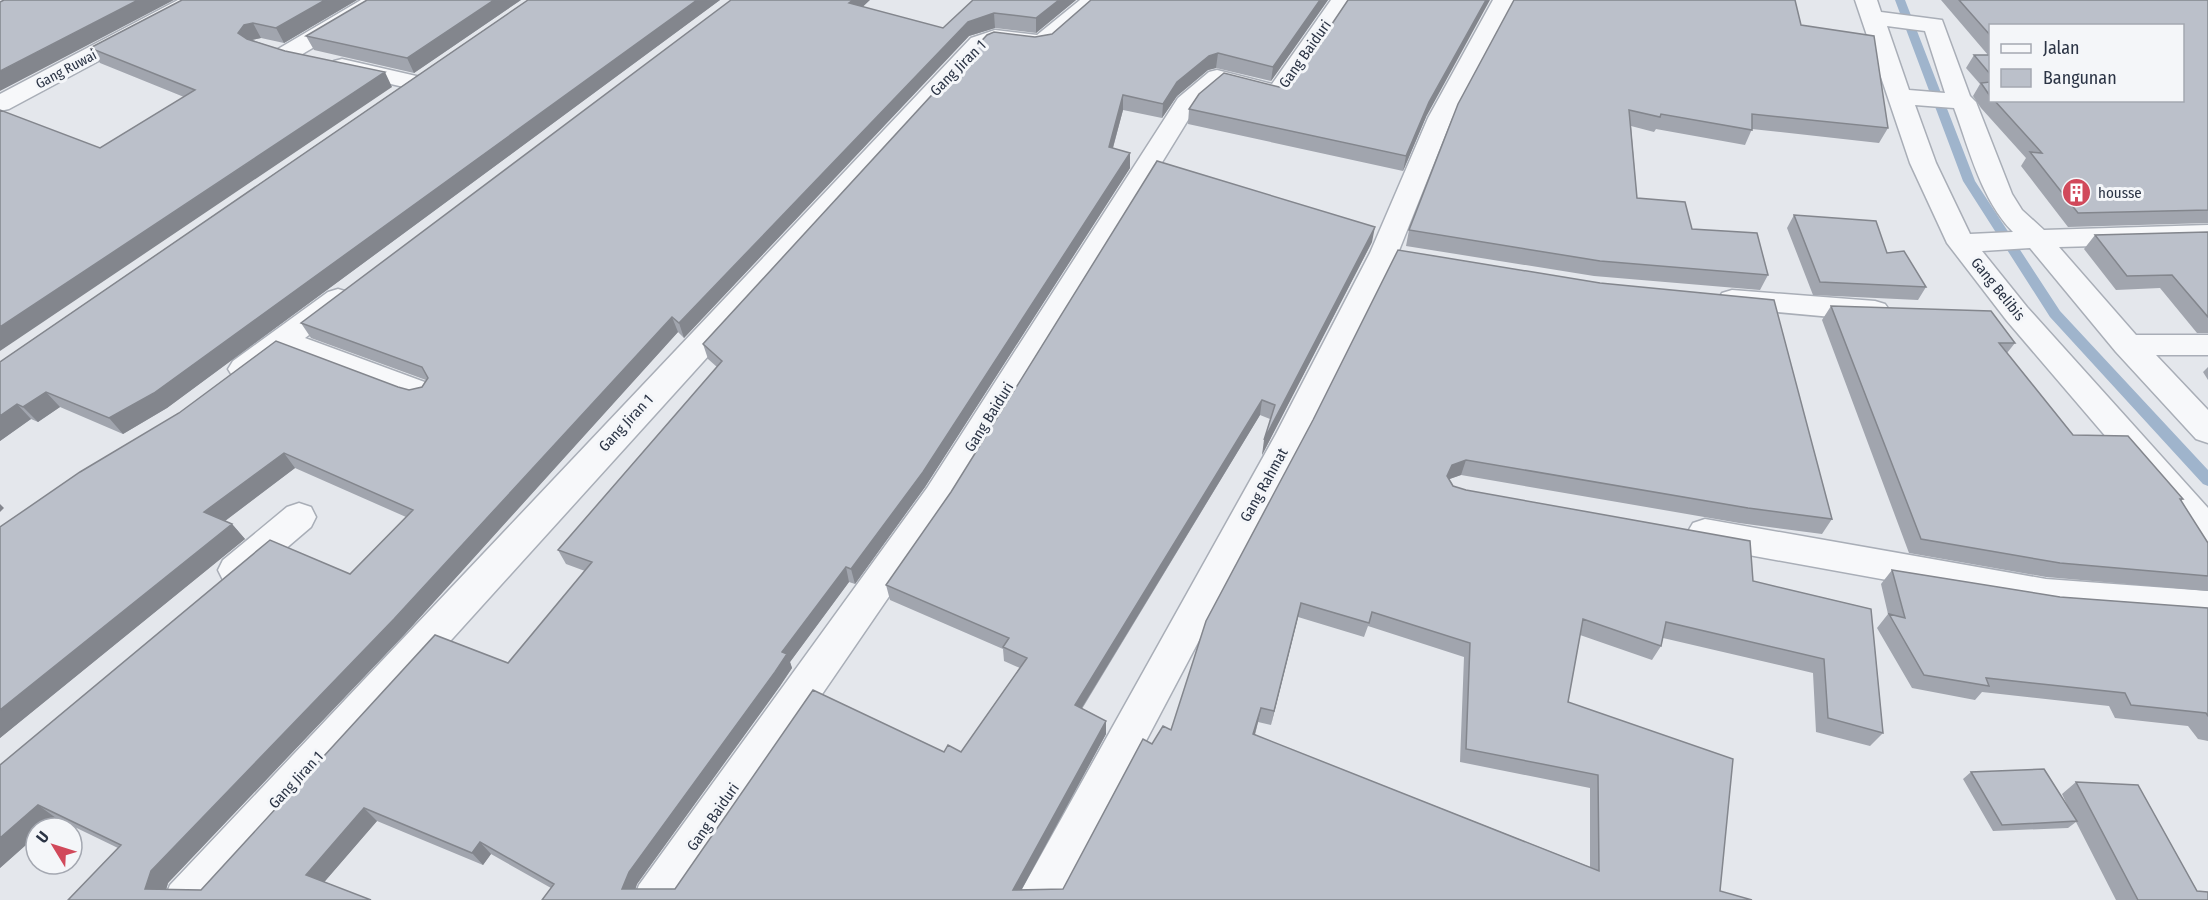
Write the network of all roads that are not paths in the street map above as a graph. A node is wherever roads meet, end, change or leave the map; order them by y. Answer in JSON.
{"nodes":[{"id":1,"x":195,"y":0,"type":"edge"},
{"id":2,"x":377,"y":0,"type":"edge"},
{"id":3,"x":1093,"y":0,"type":"edge"},
{"id":4,"x":1342,"y":0,"type":"edge"},
{"id":5,"x":1504,"y":0,"type":"edge"},
{"id":6,"x":1876,"y":13,"type":"edge"},
{"id":7,"x":261,"y":47,"type":"edge"},
{"id":8,"x":286,"y":54,"type":"junction"},
{"id":9,"x":1910,"y":97,"type":"junction"},
{"id":10,"x":1959,"y":100,"type":"junction"},
{"id":11,"x":388,"y":103,"type":"edge"},
{"id":12,"x":0,"y":104,"type":"edge"},
{"id":13,"x":2208,"y":234,"type":"edge"},
{"id":14,"x":2033,"y":241,"type":"junction"},
{"id":15,"x":1969,"y":243,"type":"junction"},
{"id":16,"x":358,"y":284,"type":"edge"},
{"id":17,"x":1701,"y":297,"type":"edge"},
{"id":18,"x":1901,"y":311,"type":"edge"},
{"id":19,"x":1982,"y":313,"type":"edge"},
{"id":20,"x":2017,"y":314,"type":"junction"},
{"id":21,"x":282,"y":341,"type":"junction"},
{"id":22,"x":2127,"y":345,"type":"junction"},
{"id":23,"x":2208,"y":345,"type":"edge"},
{"id":24,"x":226,"y":383,"type":"edge"},
{"id":25,"x":419,"y":392,"type":"edge"},
{"id":26,"x":2208,"y":431,"type":"edge"},
{"id":27,"x":299,"y":517,"type":"dead end"},
{"id":28,"x":1672,"y":527,"type":"edge"},
{"id":29,"x":2208,"y":532,"type":"edge"},
{"id":30,"x":209,"y":593,"type":"edge"},
{"id":31,"x":2208,"y":606,"type":"edge"},
{"id":32,"x":186,"y":900,"type":"edge"},
{"id":33,"x":654,"y":900,"type":"edge"},
{"id":34,"x":1038,"y":900,"type":"edge"}],
"edges":[{"from":1,"to":12,"type":"street","name":"Gang Ruwai"},
{"from":2,"to":8,"type":"street"},
{"from":3,"to":32,"type":"street","name":"Gang Jiran 1"},
{"from":4,"to":33,"type":"street","name":"Gang Baiduri"},
{"from":5,"to":34,"type":"street","name":"Gang Rahmat"},
{"from":6,"to":9,"type":"street","name":"Gang Belibis"},
{"from":6,"to":10,"type":"street"},
{"from":7,"to":8,"type":"street"},
{"from":8,"to":11,"type":"street"},
{"from":9,"to":10,"type":"street"},
{"from":9,"to":15,"type":"street","name":"Gang Belibis"},
{"from":10,"to":14,"type":"street"},
{"from":13,"to":14,"type":"street"},
{"from":14,"to":15,"type":"street"},
{"from":14,"to":22,"type":"street"},
{"from":15,"to":20,"type":"street","name":"Gang Belibis"},
{"from":16,"to":21,"type":"street"},
{"from":17,"to":18,"type":"street"},
{"from":19,"to":20,"type":"street"},
{"from":20,"to":29,"type":"street","name":"Gang Belibis"},
{"from":21,"to":24,"type":"street"},
{"from":21,"to":25,"type":"street"},
{"from":22,"to":23,"type":"street"},
{"from":22,"to":26,"type":"street"},
{"from":27,"to":30,"type":"street"},
{"from":28,"to":31,"type":"street"}]}
